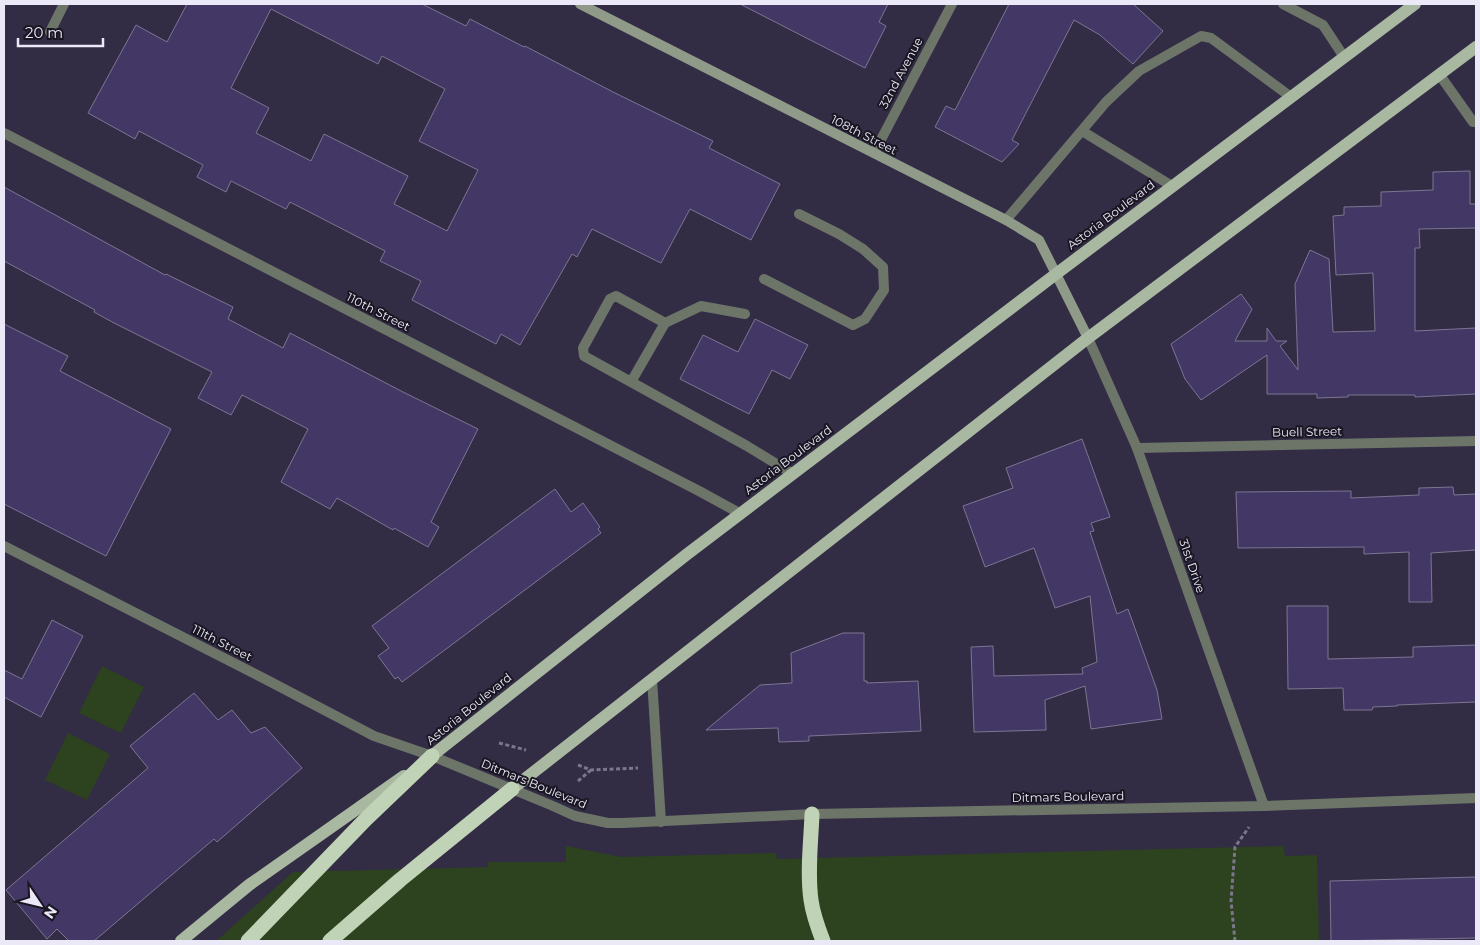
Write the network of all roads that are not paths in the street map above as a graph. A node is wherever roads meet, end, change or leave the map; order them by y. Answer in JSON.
{"nodes":[{"id":1,"x":64,"y":4,"type":"edge"},
{"id":2,"x":580,"y":4,"type":"edge"},
{"id":3,"x":952,"y":4,"type":"edge"},
{"id":4,"x":1283,"y":4,"type":"edge"},
{"id":5,"x":1415,"y":4,"type":"edge"},
{"id":6,"x":50,"y":32,"type":"dead end"},
{"id":7,"x":1476,"y":47,"type":"edge"},
{"id":8,"x":1344,"y":57,"type":"junction"},
{"id":9,"x":1439,"y":74,"type":"junction"},
{"id":10,"x":1291,"y":97,"type":"junction"},
{"id":11,"x":1476,"y":122,"type":"edge"},
{"id":12,"x":1082,"y":131,"type":"junction"},
{"id":13,"x":4,"y":133,"type":"edge"},
{"id":14,"x":874,"y":154,"type":"junction"},
{"id":15,"x":1172,"y":186,"type":"junction"},
{"id":16,"x":799,"y":214,"type":"dead end"},
{"id":17,"x":1006,"y":220,"type":"junction"},
{"id":18,"x":1056,"y":274,"type":"junction"},
{"id":19,"x":764,"y":279,"type":"dead end"},
{"id":20,"x":745,"y":314,"type":"dead end"},
{"id":21,"x":665,"y":323,"type":"junction"},
{"id":22,"x":1088,"y":338,"type":"junction"},
{"id":23,"x":630,"y":382,"type":"junction"},
{"id":24,"x":1476,"y":441,"type":"edge"},
{"id":25,"x":1137,"y":448,"type":"junction"},
{"id":26,"x":793,"y":474,"type":"junction"},
{"id":27,"x":741,"y":514,"type":"junction"},
{"id":28,"x":4,"y":546,"type":"edge"},
{"id":29,"x":652,"y":679,"type":"junction"},
{"id":30,"x":432,"y":756,"type":"junction"},
{"id":31,"x":512,"y":789,"type":"junction"},
{"id":32,"x":1476,"y":798,"type":"edge"},
{"id":33,"x":1264,"y":806,"type":"junction"},
{"id":34,"x":812,"y":814,"type":"junction"},
{"id":35,"x":661,"y":822,"type":"junction"},
{"id":36,"x":181,"y":941,"type":"edge"},
{"id":37,"x":248,"y":941,"type":"edge"},
{"id":38,"x":330,"y":941,"type":"edge"},
{"id":39,"x":823,"y":941,"type":"edge"}],
"edges":[{"from":1,"to":6,"type":"street"},
{"from":2,"to":14,"type":"main road","name":"108th Street"},
{"from":3,"to":14,"type":"street","name":"32nd Avenue"},
{"from":4,"to":8,"type":"street"},
{"from":5,"to":8,"type":"main road","name":"Astoria Boulevard"},
{"from":7,"to":9,"type":"main road"},
{"from":8,"to":10,"type":"main road","name":"Astoria Boulevard"},
{"from":9,"to":11,"type":"street"},
{"from":9,"to":22,"type":"main road"},
{"from":10,"to":12,"type":"street"},
{"from":10,"to":15,"type":"main road","name":"Astoria Boulevard"},
{"from":12,"to":15,"type":"street"},
{"from":12,"to":17,"type":"street"},
{"from":13,"to":27,"type":"street","name":"110th Street"},
{"from":14,"to":17,"type":"main road","name":"108th Street"},
{"from":15,"to":18,"type":"main road","name":"Astoria Boulevard"},
{"from":16,"to":19,"type":"street"},
{"from":17,"to":18,"type":"main road","name":"108th Street"},
{"from":18,"to":22,"type":"main road","name":"108th Street"},
{"from":18,"to":26,"type":"main road","name":"Astoria Boulevard"},
{"from":20,"to":21,"type":"street"},
{"from":21,"to":23,"type":"street"},
{"from":21,"to":23,"type":"street"},
{"from":22,"to":25,"type":"street","name":"31st Drive"},
{"from":22,"to":29,"type":"main road"},
{"from":23,"to":26,"type":"street"},
{"from":24,"to":25,"type":"street","name":"Buell Street"},
{"from":25,"to":33,"type":"street","name":"31st Drive"},
{"from":26,"to":27,"type":"main road","name":"Astoria Boulevard"},
{"from":27,"to":30,"type":"main road","name":"Astoria Boulevard"},
{"from":28,"to":30,"type":"street","name":"111th Street"},
{"from":29,"to":31,"type":"main road"},
{"from":29,"to":35,"type":"street"},
{"from":30,"to":31,"type":"street","name":"Ditmars Boulevard"},
{"from":30,"to":36,"type":"main road","name":"Astoria Boulevard"},
{"from":30,"to":37,"type":"highway"},
{"from":31,"to":35,"type":"street","name":"Ditmars Boulevard"},
{"from":31,"to":38,"type":"highway"},
{"from":32,"to":33,"type":"street","name":"Ditmars Boulevard"},
{"from":33,"to":34,"type":"street","name":"Ditmars Boulevard"},
{"from":34,"to":35,"type":"street","name":"Ditmars Boulevard"},
{"from":34,"to":39,"type":"highway"}]}
